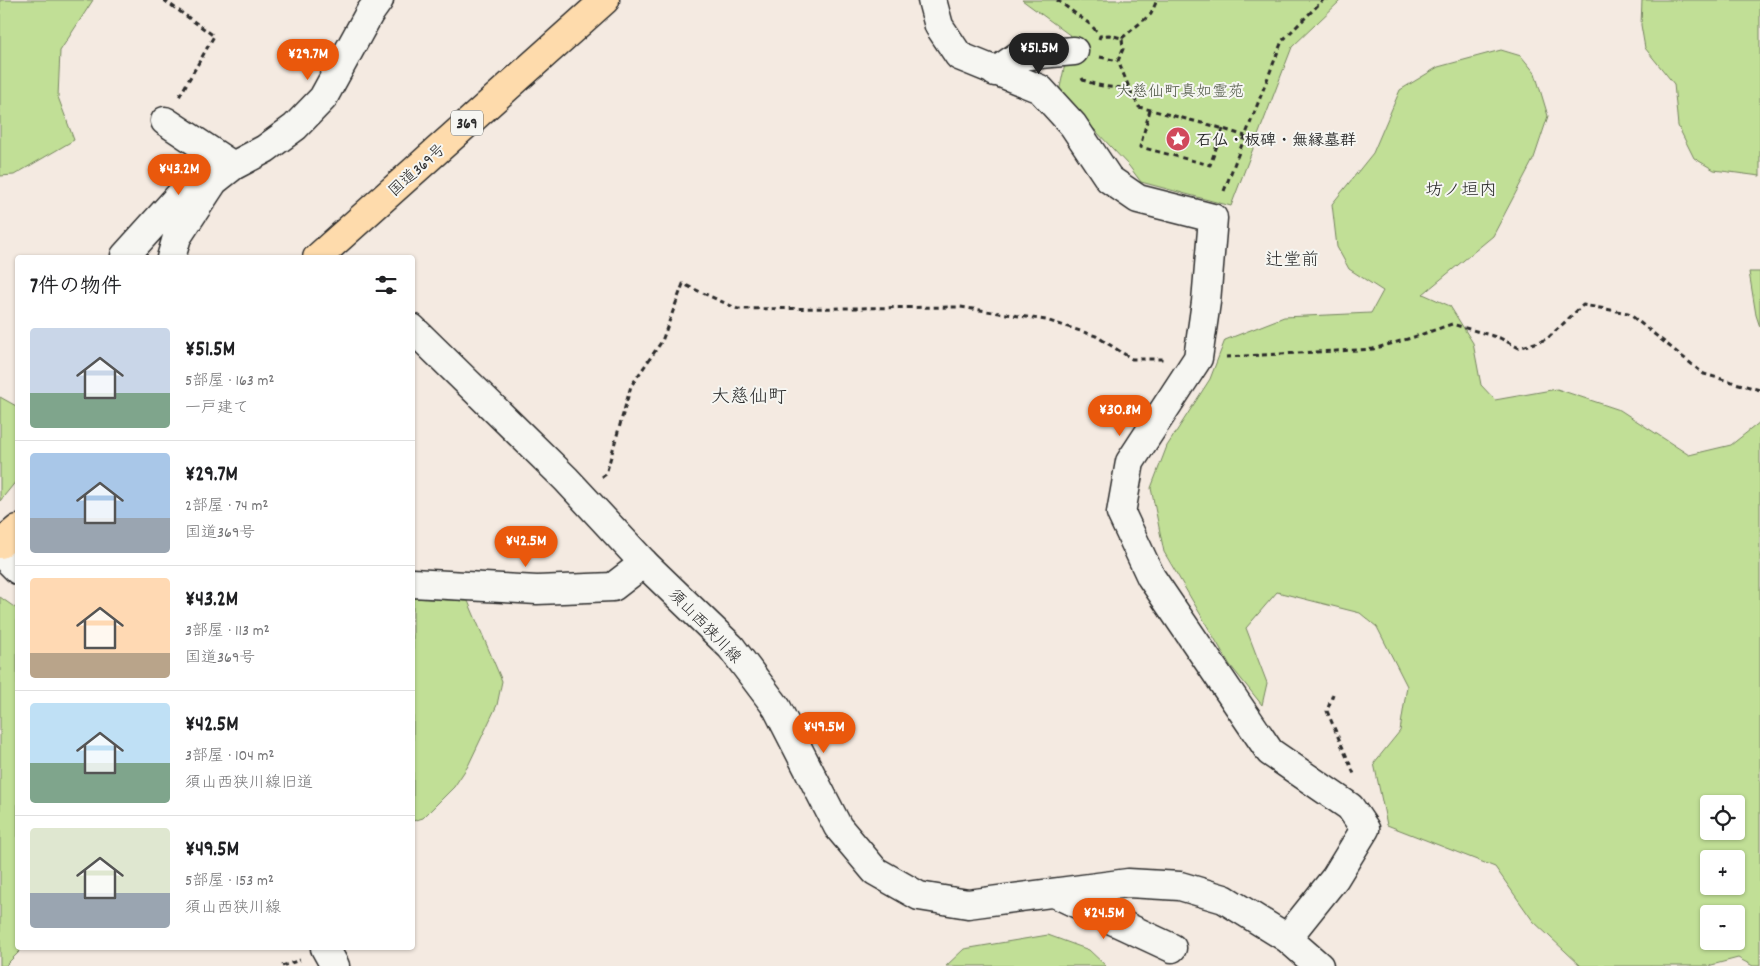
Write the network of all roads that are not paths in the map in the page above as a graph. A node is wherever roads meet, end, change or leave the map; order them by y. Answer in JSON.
{"nodes":[{"id":1,"x":380,"y":0,"type":"edge"},
{"id":2,"x":605,"y":0,"type":"edge"},
{"id":3,"x":932,"y":0,"type":"edge"},
{"id":4,"x":1085,"y":50,"type":"road end"},
{"id":5,"x":995,"y":72,"type":"junction"},
{"id":6,"x":165,"y":121,"type":"road end"},
{"id":7,"x":223,"y":173,"type":"junction"},
{"id":8,"x":329,"y":254,"type":"edge"},
{"id":9,"x":126,"y":255,"type":"edge"},
{"id":10,"x":172,"y":255,"type":"edge"},
{"id":11,"x":415,"y":331,"type":"edge"},
{"id":12,"x":15,"y":532,"type":"edge"},
{"id":13,"x":0,"y":544,"type":"edge"},
{"id":14,"x":0,"y":552,"type":"edge"},
{"id":15,"x":644,"y":563,"type":"junction"},
{"id":16,"x":15,"y":567,"type":"edge"},
{"id":17,"x":415,"y":583,"type":"edge"},
{"id":18,"x":1054,"y":893,"type":"junction"},
{"id":19,"x":1287,"y":938,"type":"junction"},
{"id":20,"x":1172,"y":948,"type":"dead end"},
{"id":21,"x":326,"y":950,"type":"edge"},
{"id":22,"x":335,"y":966,"type":"edge"},
{"id":23,"x":1319,"y":966,"type":"edge"}],
"edges":[{"from":1,"to":7,"type":"street"},
{"from":2,"to":8,"type":"highway","name":"国道369号","number":"369"},
{"from":3,"to":5,"type":"street"},
{"from":4,"to":5,"type":"street"},
{"from":5,"to":19,"type":"street"},
{"from":6,"to":7,"type":"street"},
{"from":7,"to":9,"type":"street"},
{"from":7,"to":10,"type":"street"},
{"from":11,"to":15,"type":"street","name":"須山西狭川線"},
{"from":12,"to":13,"type":"highway"},
{"from":14,"to":16,"type":"street"},
{"from":15,"to":17,"type":"street"},
{"from":15,"to":18,"type":"street","name":"須山西狭川線"},
{"from":18,"to":19,"type":"street","name":"須山西狭川線"},
{"from":18,"to":20,"type":"street"},
{"from":19,"to":23,"type":"street","name":"須山西狭川線"},
{"from":21,"to":22,"type":"street"}]}
